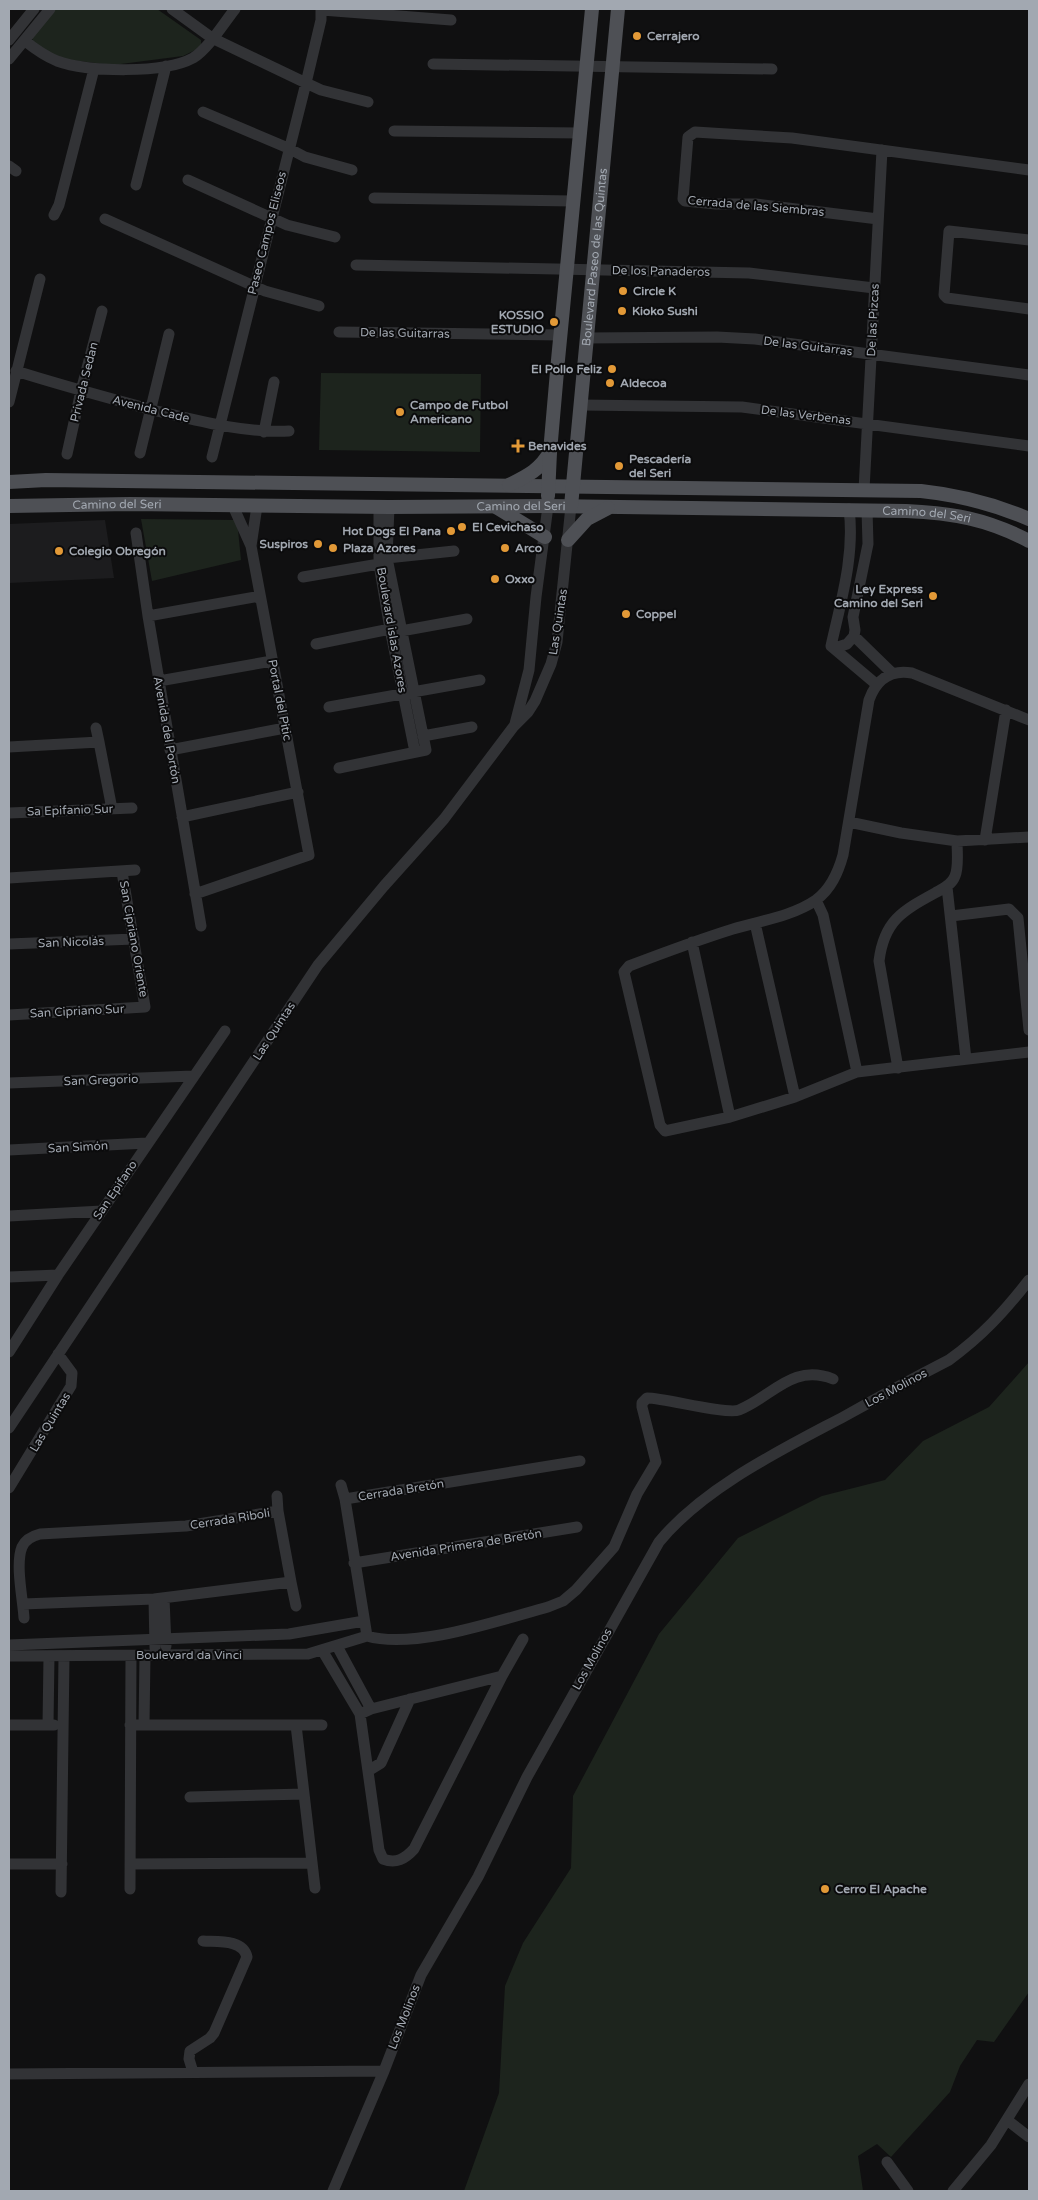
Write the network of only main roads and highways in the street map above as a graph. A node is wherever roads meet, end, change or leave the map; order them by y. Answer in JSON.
{"nodes":[{"id":1,"x":592,"y":9,"type":"edge"},
{"id":2,"x":618,"y":9,"type":"edge"},
{"id":3,"x":550,"y":452,"type":"junction"},
{"id":4,"x":9,"y":482,"type":"edge"},
{"id":5,"x":508,"y":486,"type":"junction"},
{"id":6,"x":549,"y":486,"type":"junction"},
{"id":7,"x":573,"y":486,"type":"junction"},
{"id":8,"x":9,"y":506,"type":"edge"},
{"id":9,"x":496,"y":506,"type":"junction"},
{"id":10,"x":548,"y":506,"type":"junction"},
{"id":11,"x":571,"y":506,"type":"junction"},
{"id":12,"x":608,"y":508,"type":"junction"},
{"id":13,"x":1029,"y":518,"type":"edge"},
{"id":14,"x":545,"y":537,"type":"road end"},
{"id":15,"x":568,"y":540,"type":"road end"},
{"id":16,"x":1029,"y":541,"type":"edge"}],
"edges":[{"from":1,"to":3,"type":"main road","name":"Boulevard Paseo de las Quintas"},
{"from":2,"to":7,"type":"main road","name":"Boulevard Paseo de las Quintas"},
{"from":3,"to":5,"type":"main road"},
{"from":3,"to":6,"type":"main road","name":"Boulevard Paseo de las Quintas"},
{"from":4,"to":5,"type":"main road","name":"Camino del Seri"},
{"from":5,"to":6,"type":"main road","name":"Camino del Seri"},
{"from":6,"to":7,"type":"main road","name":"Camino del Seri"},
{"from":6,"to":10,"type":"main road","name":"Boulevard Paseo de las Quintas"},
{"from":7,"to":11,"type":"main road","name":"Boulevard Paseo de las Quintas"},
{"from":7,"to":13,"type":"main road","name":"Camino del Seri"},
{"from":8,"to":9,"type":"main road","name":"Camino del Seri"},
{"from":9,"to":10,"type":"main road","name":"Camino del Seri"},
{"from":9,"to":14,"type":"main road"},
{"from":10,"to":11,"type":"main road","name":"Camino del Seri"},
{"from":11,"to":12,"type":"main road","name":"Camino del Seri"},
{"from":12,"to":15,"type":"main road"},
{"from":12,"to":16,"type":"main road","name":"Camino del Seri"}]}
